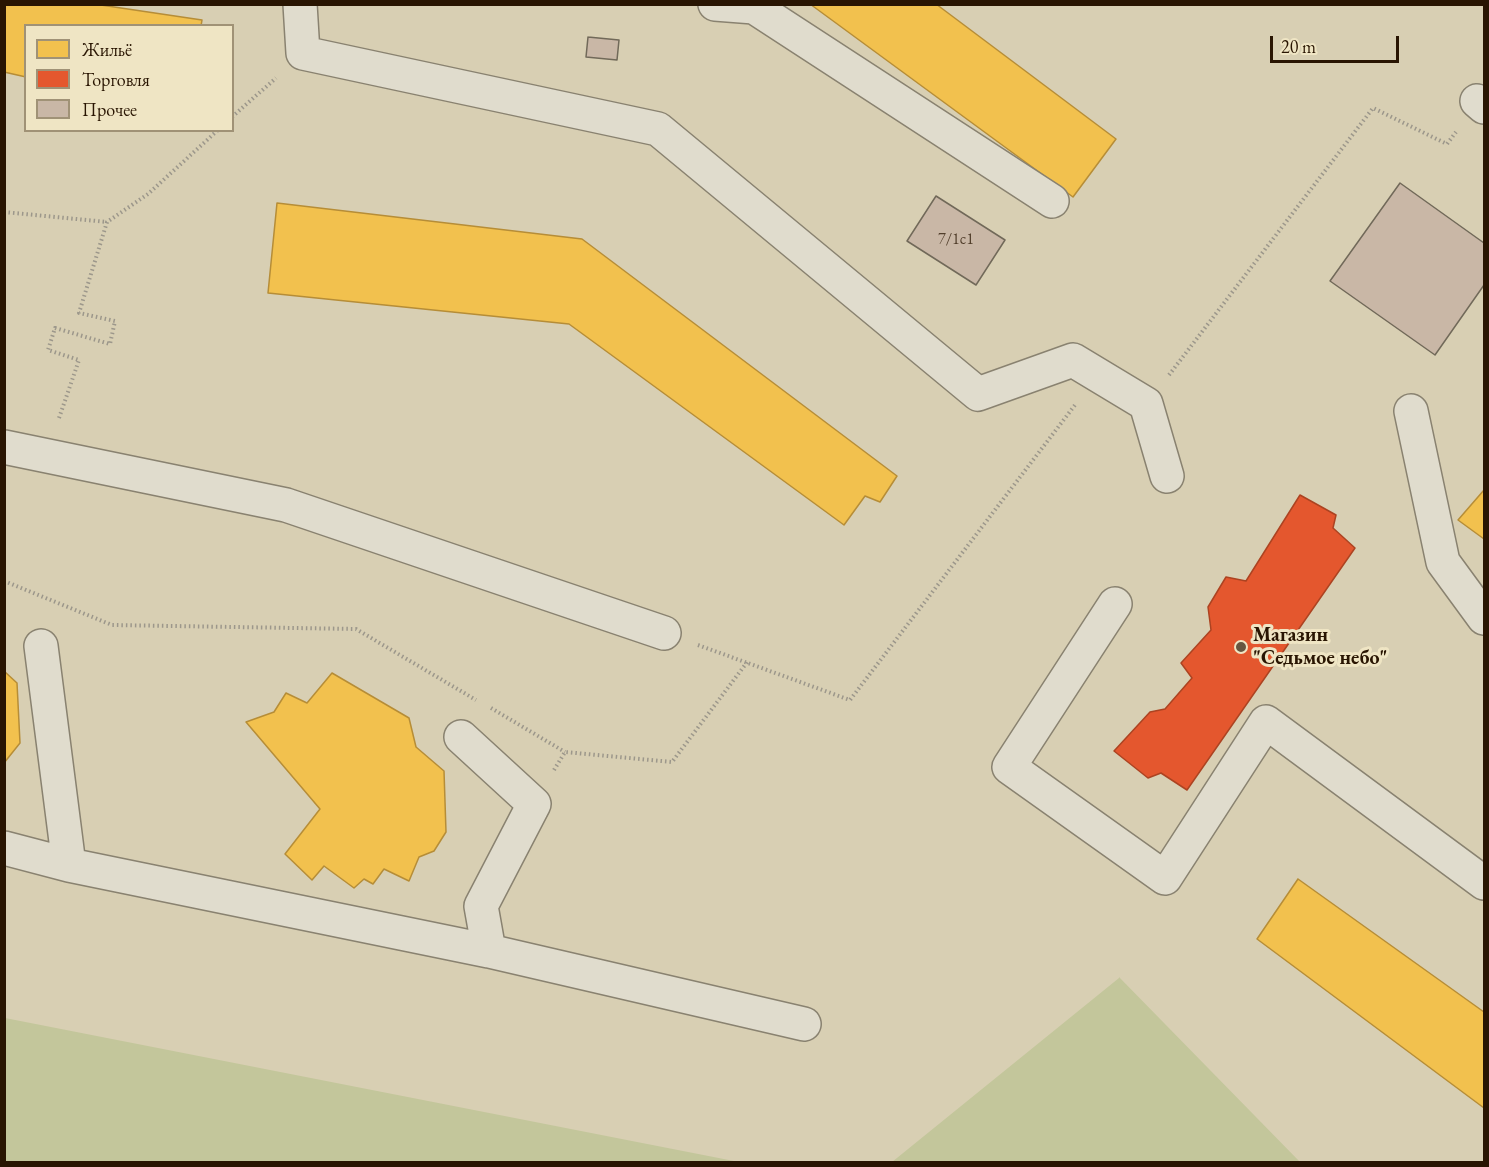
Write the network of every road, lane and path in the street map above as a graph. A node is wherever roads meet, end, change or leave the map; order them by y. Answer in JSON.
{"nodes":[{"id":1,"x":300,"y":4,"type":"edge"},
{"id":2,"x":715,"y":4,"type":"edge"},
{"id":3,"x":303,"y":53,"type":"junction"},
{"id":4,"x":234,"y":115,"type":"edge"},
{"id":5,"x":216,"y":132,"type":"edge"},
{"id":6,"x":1447,"y":144,"type":"dead end"},
{"id":7,"x":1052,"y":201,"type":"dead end"},
{"id":8,"x":4,"y":212,"type":"edge"},
{"id":9,"x":106,"y":222,"type":"junction"},
{"id":10,"x":1098,"y":376,"type":"junction"},
{"id":11,"x":1146,"y":404,"type":"junction"},
{"id":12,"x":1411,"y":411,"type":"dead end"},
{"id":13,"x":4,"y":447,"type":"edge"},
{"id":14,"x":46,"y":456,"type":"junction"},
{"id":15,"x":1167,"y":476,"type":"dead end"},
{"id":16,"x":4,"y":581,"type":"edge"},
{"id":17,"x":1115,"y":604,"type":"dead end"},
{"id":18,"x":1485,"y":618,"type":"edge"},
{"id":19,"x":664,"y":633,"type":"joint"},
{"id":20,"x":41,"y":646,"type":"dead end"},
{"id":21,"x":748,"y":661,"type":"junction"},
{"id":22,"x":461,"y":737,"type":"dead end"},
{"id":23,"x":565,"y":752,"type":"junction"},
{"id":24,"x":534,"y":804,"type":"junction"},
{"id":25,"x":4,"y":848,"type":"edge"},
{"id":26,"x":69,"y":865,"type":"junction"},
{"id":27,"x":1485,"y":883,"type":"edge"},
{"id":28,"x":489,"y":951,"type":"junction"},
{"id":29,"x":804,"y":1024,"type":"dead end"}],
"edges":[{"from":1,"to":3,"type":"street"},
{"from":2,"to":7,"type":"street"},
{"from":3,"to":4,"type":"path"},
{"from":3,"to":10,"type":"street"},
{"from":5,"to":9,"type":"path"},
{"from":6,"to":11,"type":"path"},
{"from":8,"to":9,"type":"path"},
{"from":9,"to":14,"type":"path"},
{"from":10,"to":11,"type":"street"},
{"from":10,"to":21,"type":"path"},
{"from":11,"to":15,"type":"street"},
{"from":12,"to":18,"type":"street"},
{"from":13,"to":14,"type":"street"},
{"from":14,"to":19,"type":"street"},
{"from":16,"to":23,"type":"path"},
{"from":17,"to":27,"type":"street"},
{"from":19,"to":21,"type":"path"},
{"from":20,"to":26,"type":"street"},
{"from":21,"to":23,"type":"path"},
{"from":22,"to":24,"type":"street"},
{"from":23,"to":24,"type":"path"},
{"from":24,"to":28,"type":"street"},
{"from":25,"to":26,"type":"street"},
{"from":26,"to":28,"type":"street"},
{"from":28,"to":29,"type":"street"}]}
